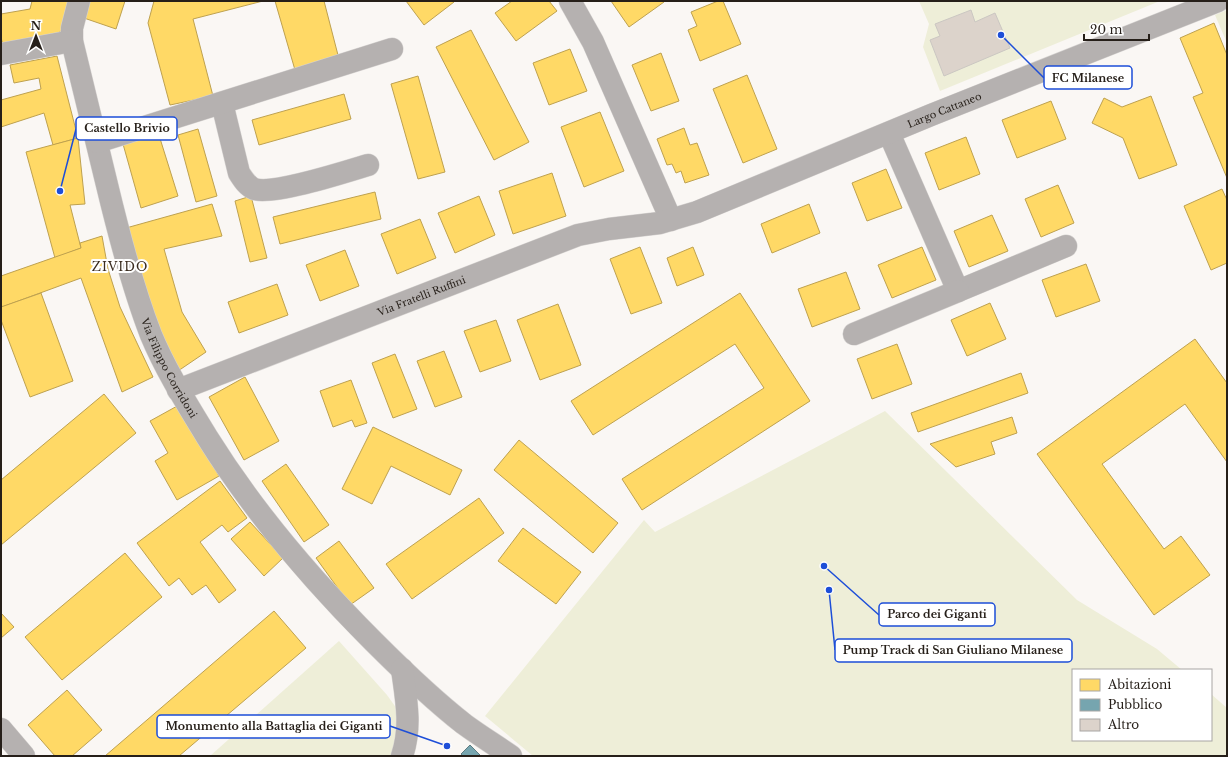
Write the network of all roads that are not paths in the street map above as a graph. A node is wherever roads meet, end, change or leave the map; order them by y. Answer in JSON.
{"nodes":[{"id":1,"x":79,"y":1,"type":"edge"},
{"id":2,"x":570,"y":1,"type":"edge"},
{"id":3,"x":1218,"y":1,"type":"edge"},
{"id":4,"x":72,"y":41,"type":"junction"},
{"id":5,"x":392,"y":50,"type":"dead end"},
{"id":6,"x":1,"y":54,"type":"edge"},
{"id":7,"x":222,"y":103,"type":"junction"},
{"id":8,"x":889,"y":133,"type":"junction"},
{"id":9,"x":97,"y":142,"type":"junction"},
{"id":10,"x":368,"y":165,"type":"dead end"},
{"id":11,"x":671,"y":220,"type":"junction"},
{"id":12,"x":1066,"y":246,"type":"dead end"},
{"id":13,"x":958,"y":291,"type":"junction"},
{"id":14,"x":854,"y":334,"type":"dead end"},
{"id":15,"x":178,"y":390,"type":"junction"},
{"id":16,"x":402,"y":669,"type":"junction"},
{"id":17,"x":1,"y":729,"type":"edge"},
{"id":18,"x":24,"y":756,"type":"edge"},
{"id":19,"x":402,"y":756,"type":"edge"},
{"id":20,"x":511,"y":756,"type":"edge"}],
"edges":[{"from":1,"to":4,"type":"street","name":"Via Filippo Corridoni"},
{"from":2,"to":11,"type":"street"},
{"from":3,"to":8,"type":"street","name":"Largo Cattaneo"},
{"from":4,"to":6,"type":"street"},
{"from":4,"to":9,"type":"street","name":"Via Filippo Corridoni"},
{"from":5,"to":7,"type":"street"},
{"from":7,"to":9,"type":"street"},
{"from":7,"to":10,"type":"street"},
{"from":8,"to":11,"type":"street","name":"Largo Cattaneo"},
{"from":8,"to":13,"type":"street"},
{"from":9,"to":15,"type":"street","name":"Via Filippo Corridoni"},
{"from":11,"to":15,"type":"street","name":"Via Fratelli Ruffini"},
{"from":12,"to":13,"type":"street"},
{"from":13,"to":14,"type":"street"},
{"from":15,"to":16,"type":"street","name":"Via Filippo Corridoni"},
{"from":16,"to":19,"type":"street"},
{"from":16,"to":20,"type":"street","name":"Via Filippo Corridoni"},
{"from":17,"to":18,"type":"street"}]}
